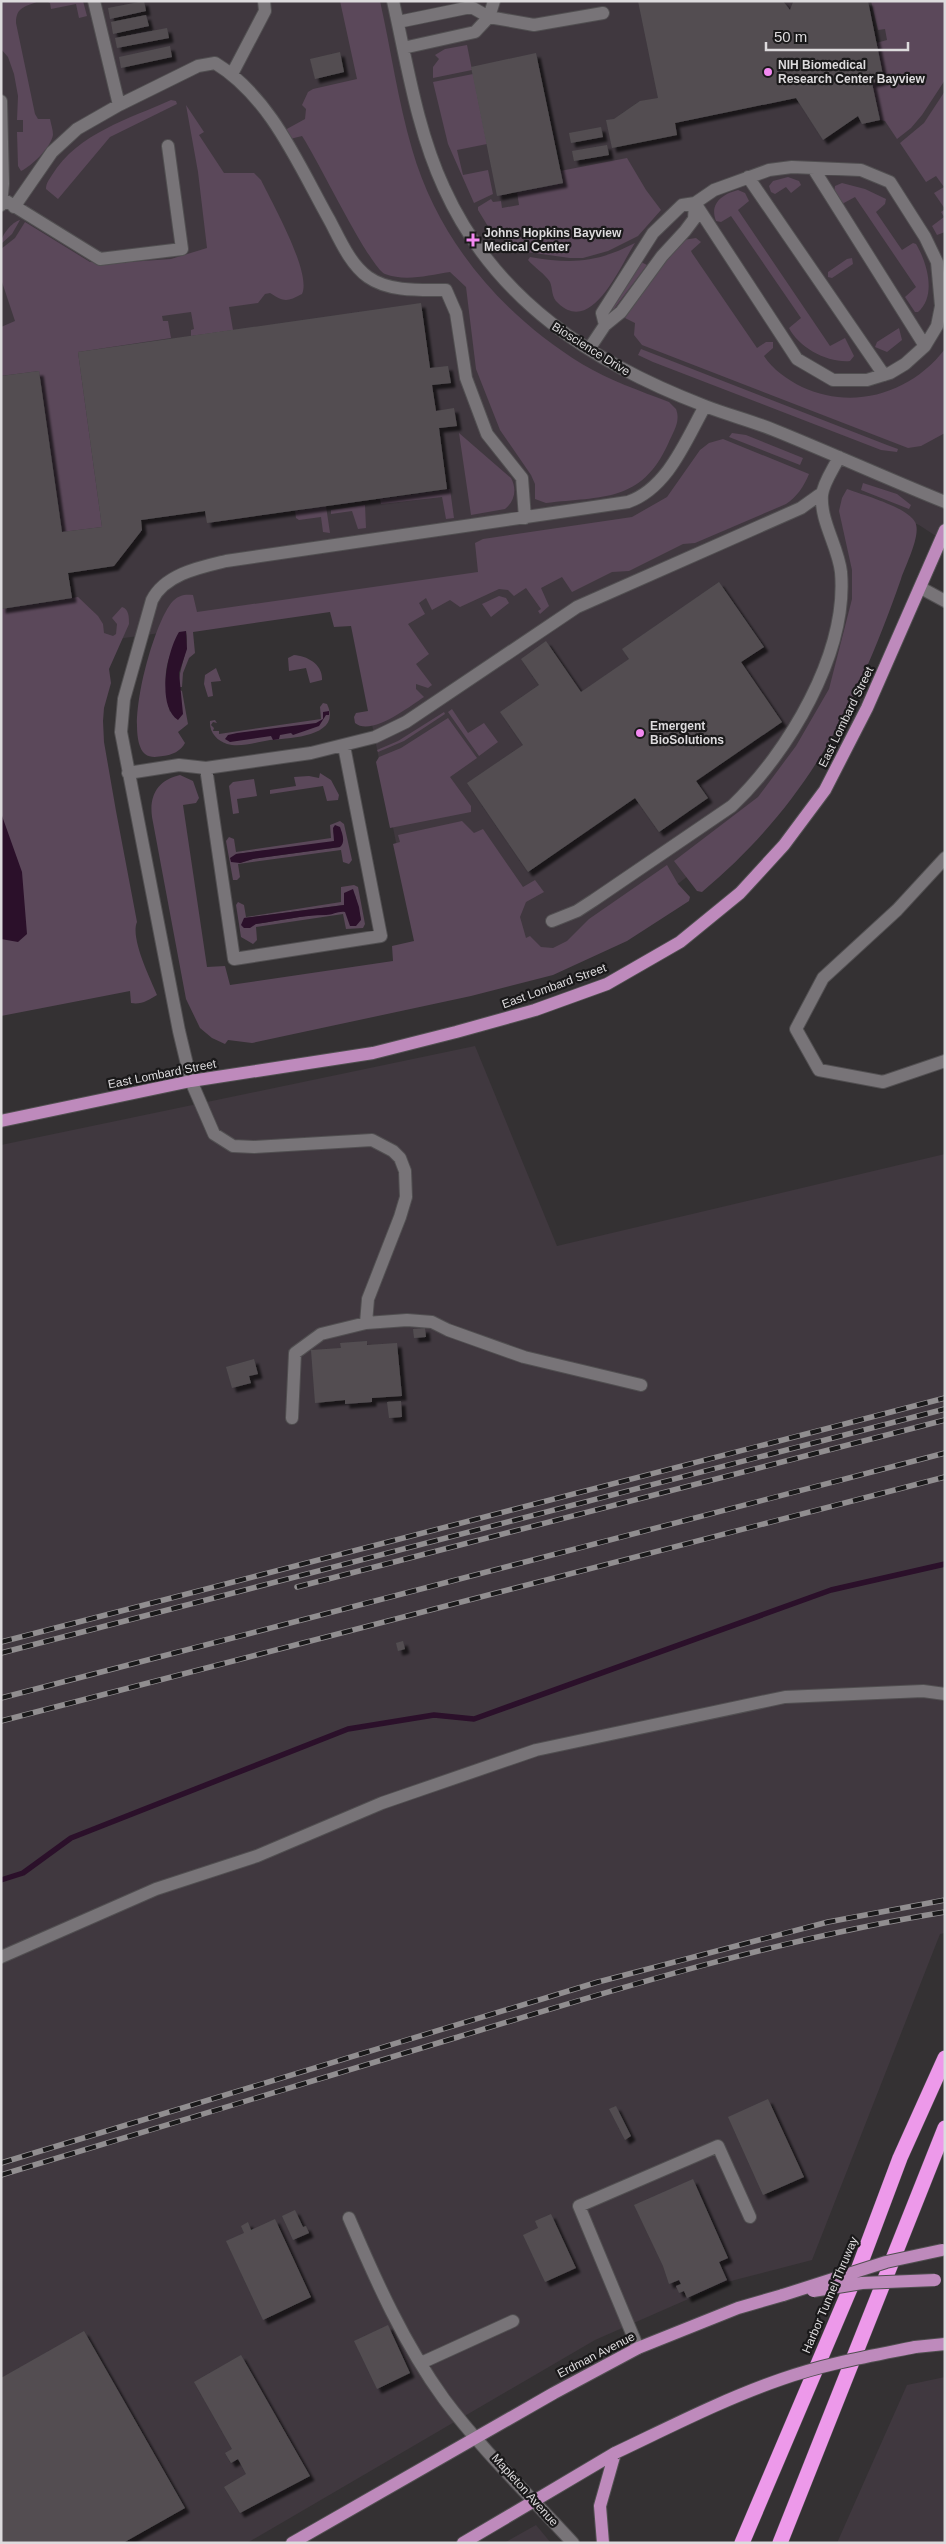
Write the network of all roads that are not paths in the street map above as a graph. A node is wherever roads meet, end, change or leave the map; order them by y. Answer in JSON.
{"nodes":[{"id":1,"x":94,"y":1,"type":"edge"},
{"id":2,"x":264,"y":1,"type":"edge"},
{"id":3,"x":393,"y":1,"type":"edge"},
{"id":4,"x":494,"y":1,"type":"edge"},
{"id":5,"x":603,"y":13,"type":"dead end"},
{"id":6,"x":489,"y":17,"type":"junction"},
{"id":7,"x":398,"y":22,"type":"junction"},
{"id":8,"x":403,"y":48,"type":"junction"},
{"id":9,"x":232,"y":74,"type":"junction"},
{"id":10,"x":1,"y":101,"type":"edge"},
{"id":11,"x":119,"y":105,"type":"junction"},
{"id":12,"x":168,"y":146,"type":"dead end"},
{"id":13,"x":813,"y":168,"type":"junction"},
{"id":14,"x":748,"y":177,"type":"junction"},
{"id":15,"x":695,"y":203,"type":"junction"},
{"id":16,"x":6,"y":204,"type":"edge"},
{"id":17,"x":605,"y":325,"type":"junction"},
{"id":18,"x":925,"y":346,"type":"junction"},
{"id":19,"x":589,"y":349,"type":"junction"},
{"id":20,"x":884,"y":375,"type":"junction"},
{"id":21,"x":705,"y":406,"type":"junction"},
{"id":22,"x":839,"y":457,"type":"junction"},
{"id":23,"x":822,"y":493,"type":"junction"},
{"id":24,"x":945,"y":502,"type":"edge"},
{"id":25,"x":524,"y":518,"type":"junction"},
{"id":26,"x":945,"y":530,"type":"edge"},
{"id":27,"x":921,"y":588,"type":"junction"},
{"id":28,"x":945,"y":600,"type":"edge"},
{"id":29,"x":344,"y":746,"type":"junction"},
{"id":30,"x":206,"y":768,"type":"junction"},
{"id":31,"x":128,"y":773,"type":"junction"},
{"id":32,"x":945,"y":858,"type":"edge"},
{"id":33,"x":552,"y":921,"type":"dead end"},
{"id":34,"x":945,"y":1061,"type":"edge"},
{"id":35,"x":191,"y":1081,"type":"junction"},
{"id":36,"x":1,"y":1121,"type":"edge"},
{"id":37,"x":366,"y":1323,"type":"junction"},
{"id":38,"x":641,"y":1385,"type":"dead end"},
{"id":39,"x":292,"y":1418,"type":"dead end"},
{"id":40,"x":945,"y":1694,"type":"edge"},
{"id":41,"x":1,"y":1957,"type":"edge"},
{"id":42,"x":945,"y":2058,"type":"edge"},
{"id":43,"x":945,"y":2128,"type":"edge"},
{"id":44,"x":750,"y":2216,"type":"dead end"},
{"id":45,"x":349,"y":2218,"type":"dead end"},
{"id":46,"x":944,"y":2250,"type":"edge"},
{"id":47,"x":940,"y":2280,"type":"edge"},
{"id":48,"x":783,"y":2295,"type":"junction"},
{"id":49,"x":513,"y":2321,"type":"dead end"},
{"id":50,"x":945,"y":2344,"type":"edge"},
{"id":51,"x":638,"y":2348,"type":"junction"},
{"id":52,"x":421,"y":2363,"type":"junction"},
{"id":53,"x":476,"y":2437,"type":"junction"},
{"id":54,"x":615,"y":2453,"type":"junction"},
{"id":55,"x":534,"y":2500,"type":"junction"},
{"id":56,"x":292,"y":2543,"type":"edge"},
{"id":57,"x":462,"y":2543,"type":"edge"},
{"id":58,"x":573,"y":2543,"type":"edge"},
{"id":59,"x":603,"y":2543,"type":"edge"},
{"id":60,"x":742,"y":2543,"type":"edge"},
{"id":61,"x":780,"y":2543,"type":"edge"}],
"edges":[{"from":1,"to":11,"type":"street"},
{"from":2,"to":9,"type":"street"},
{"from":3,"to":7,"type":"street","name":"Bioscience Drive"},
{"from":4,"to":6,"type":"street"},
{"from":5,"to":6,"type":"street"},
{"from":6,"to":7,"type":"street"},
{"from":6,"to":8,"type":"street"},
{"from":7,"to":8,"type":"street","name":"Bioscience Drive"},
{"from":8,"to":19,"type":"street","name":"Bioscience Drive"},
{"from":9,"to":11,"type":"street"},
{"from":9,"to":25,"type":"street"},
{"from":10,"to":16,"type":"street"},
{"from":11,"to":16,"type":"street"},
{"from":12,"to":16,"type":"street"},
{"from":13,"to":14,"type":"street"},
{"from":13,"to":18,"type":"street"},
{"from":13,"to":18,"type":"street"},
{"from":14,"to":15,"type":"street"},
{"from":14,"to":20,"type":"street"},
{"from":15,"to":17,"type":"street"},
{"from":15,"to":17,"type":"street"},
{"from":15,"to":20,"type":"street"},
{"from":17,"to":19,"type":"street"},
{"from":18,"to":20,"type":"street"},
{"from":19,"to":21,"type":"street","name":"Bioscience Drive"},
{"from":21,"to":22,"type":"street","name":"Bioscience Drive"},
{"from":21,"to":25,"type":"street"},
{"from":22,"to":23,"type":"street"},
{"from":22,"to":24,"type":"street","name":"Bioscience Drive"},
{"from":23,"to":29,"type":"street"},
{"from":23,"to":33,"type":"street"},
{"from":25,"to":31,"type":"street"},
{"from":26,"to":27,"type":"main road","name":"East Lombard Street"},
{"from":27,"to":28,"type":"street"},
{"from":27,"to":35,"type":"main road","name":"East Lombard Street"},
{"from":29,"to":30,"type":"street"},
{"from":29,"to":30,"type":"street"},
{"from":30,"to":31,"type":"street"},
{"from":31,"to":35,"type":"street"},
{"from":32,"to":34,"type":"street"},
{"from":35,"to":36,"type":"main road","name":"East Lombard Street"},
{"from":35,"to":37,"type":"street"},
{"from":37,"to":38,"type":"street"},
{"from":37,"to":39,"type":"street"},
{"from":40,"to":41,"type":"street"},
{"from":42,"to":60,"type":"highway","name":"Harbor Tunnel Thruway"},
{"from":43,"to":61,"type":"highway"},
{"from":44,"to":51,"type":"street"},
{"from":45,"to":52,"type":"street","name":"Mapleton Avenue"},
{"from":46,"to":48,"type":"main road","bridge":true},
{"from":47,"to":48,"type":"main road","name":"Erdman Avenue","bridge":true},
{"from":48,"to":51,"type":"main road","name":"Erdman Avenue"},
{"from":49,"to":52,"type":"street"},
{"from":50,"to":54,"type":"main road","bridge":true},
{"from":51,"to":53,"type":"main road","name":"Erdman Avenue"},
{"from":52,"to":53,"type":"street","name":"Mapleton Avenue"},
{"from":53,"to":55,"type":"street","name":"Mapleton Avenue"},
{"from":53,"to":56,"type":"main road","name":"Erdman Avenue"},
{"from":54,"to":55,"type":"main road"},
{"from":54,"to":59,"type":"main road"},
{"from":55,"to":57,"type":"main road"},
{"from":55,"to":58,"type":"street","name":"Mapleton Avenue"}]}
